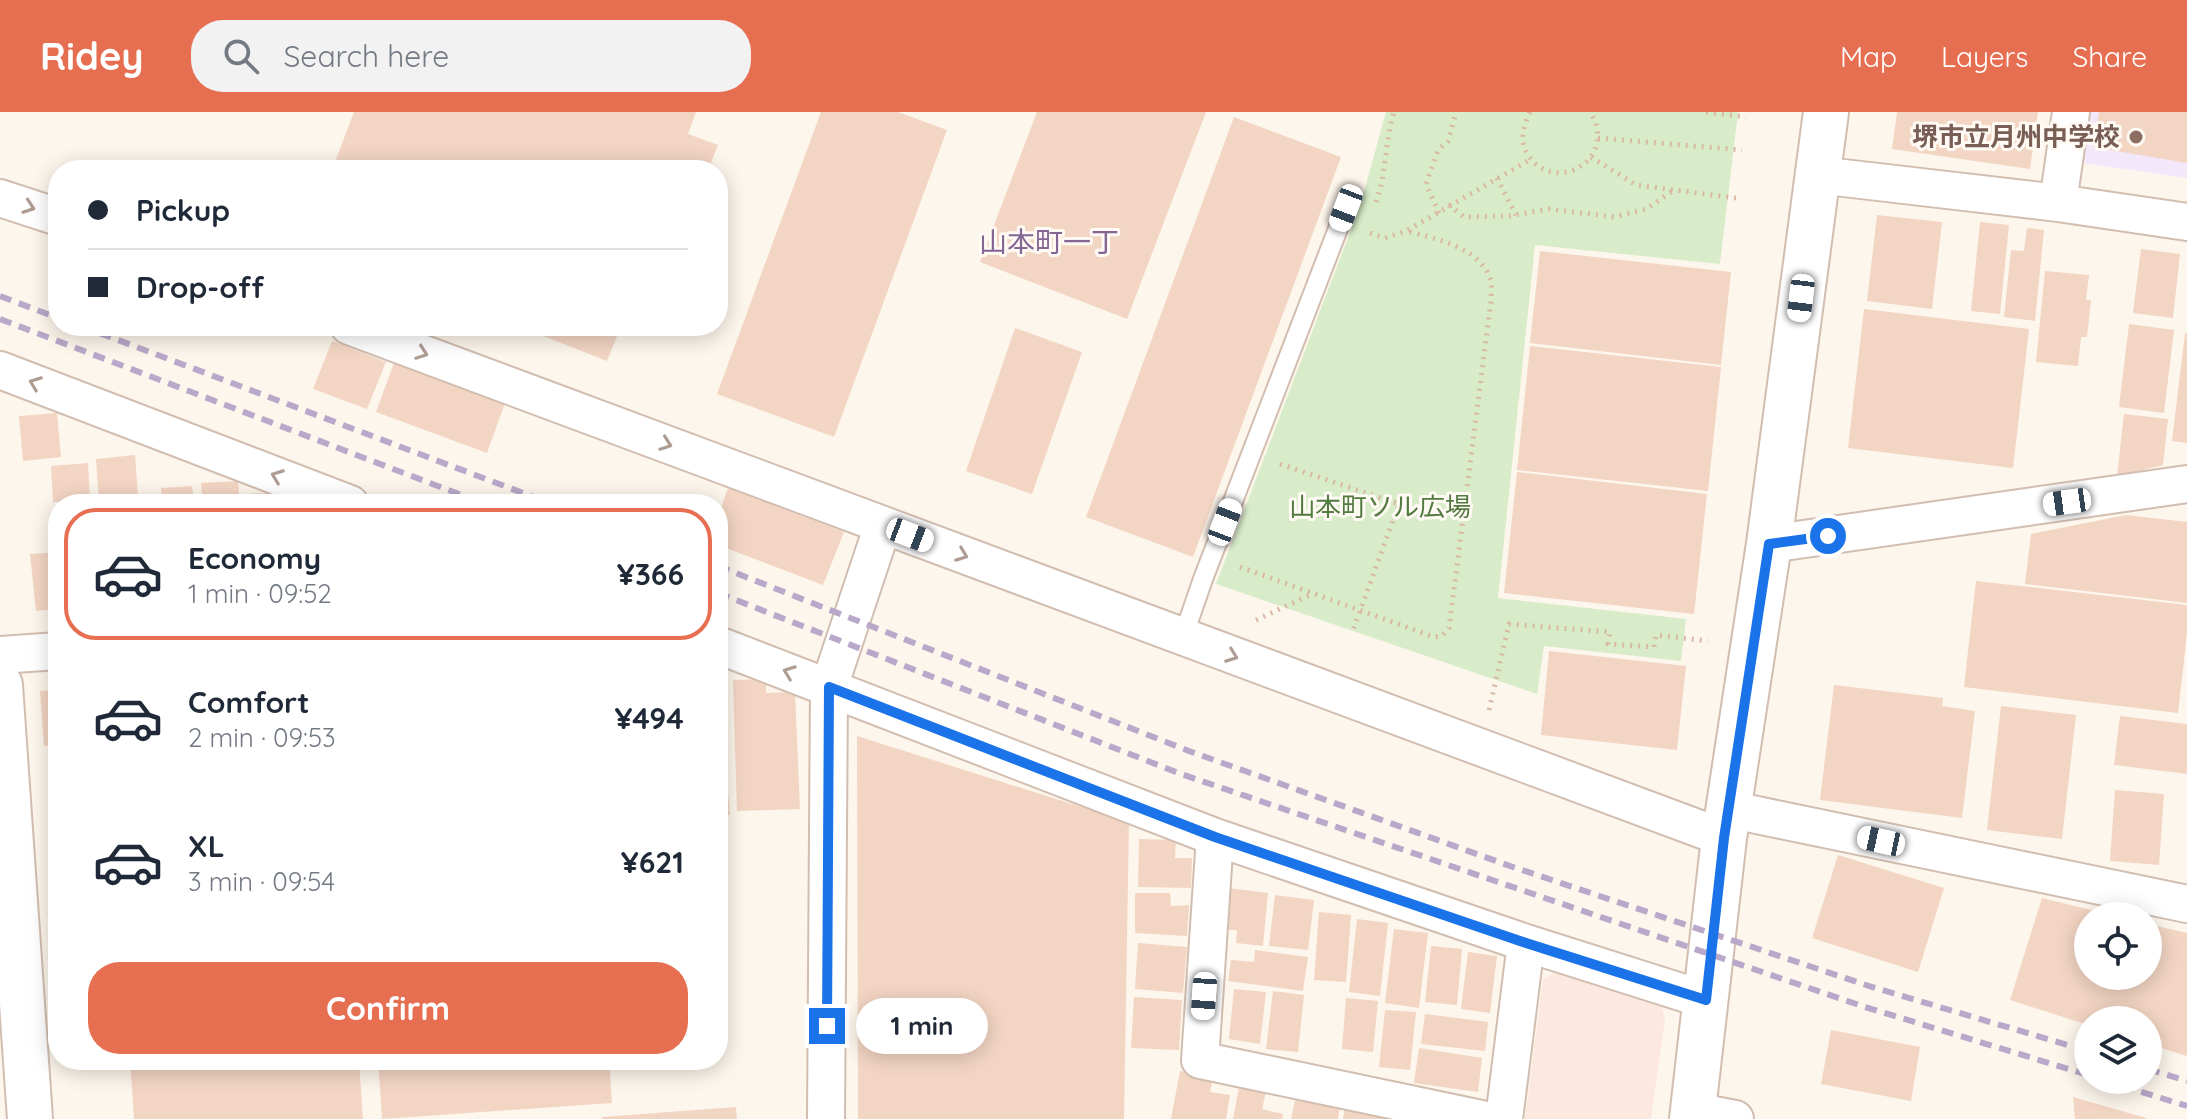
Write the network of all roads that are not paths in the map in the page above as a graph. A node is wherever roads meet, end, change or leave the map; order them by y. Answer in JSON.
{"nodes":[{"id":1,"x":1826,"y":112,"type":"edge"},
{"id":2,"x":2071,"y":112,"type":"edge"},
{"id":3,"x":1818,"y":175,"type":"junction"},
{"id":4,"x":0,"y":198,"type":"edge"},
{"id":5,"x":2058,"y":203,"type":"junction"},
{"id":6,"x":1346,"y":208,"type":"dead end"},
{"id":7,"x":48,"y":214,"type":"edge"},
{"id":8,"x":2187,"y":222,"type":"edge"},
{"id":9,"x":376,"y":336,"type":"edge"},
{"id":10,"x":0,"y":370,"type":"edge"},
{"id":11,"x":2187,"y":484,"type":"edge"},
{"id":12,"x":324,"y":494,"type":"edge"},
{"id":13,"x":883,"y":525,"type":"junction"},
{"id":14,"x":1769,"y":544,"type":"junction"},
{"id":15,"x":1183,"y":637,"type":"junction"},
{"id":16,"x":728,"y":649,"type":"edge"},
{"id":17,"x":48,"y":652,"type":"edge"},
{"id":18,"x":0,"y":655,"type":"edge"},
{"id":19,"x":0,"y":685,"type":"edge"},
{"id":20,"x":829,"y":687,"type":"junction"},
{"id":21,"x":1726,"y":824,"type":"junction"},
{"id":22,"x":1215,"y":837,"type":"junction"},
{"id":23,"x":2187,"y":904,"type":"edge"},
{"id":24,"x":1526,"y":943,"type":"junction"},
{"id":25,"x":1706,"y":1000,"type":"junction"},
{"id":26,"x":1692,"y":1115,"type":"edge"},
{"id":27,"x":30,"y":1119,"type":"edge"},
{"id":28,"x":826,"y":1119,"type":"edge"},
{"id":29,"x":1482,"y":1119,"type":"edge"},
{"id":30,"x":1504,"y":1119,"type":"edge"},
{"id":31,"x":1735,"y":1119,"type":"edge"}],
"edges":[{"from":1,"to":3,"type":"street"},
{"from":2,"to":5,"type":"street"},
{"from":3,"to":5,"type":"street"},
{"from":3,"to":14,"type":"street"},
{"from":4,"to":7,"type":"street","one_way":true},
{"from":5,"to":8,"type":"street"},
{"from":6,"to":15,"type":"lane"},
{"from":9,"to":13,"type":"street","one_way":true},
{"from":12,"to":10,"type":"street","one_way":true},
{"from":11,"to":14,"type":"street"},
{"from":13,"to":15,"type":"street","one_way":true},
{"from":13,"to":20,"type":"street"},
{"from":14,"to":21,"type":"street"},
{"from":15,"to":21,"type":"street","one_way":true},
{"from":20,"to":16,"type":"street","one_way":true},
{"from":17,"to":18,"type":"street"},
{"from":19,"to":27,"type":"street"},
{"from":20,"to":22,"type":"street"},
{"from":20,"to":28,"type":"street"},
{"from":21,"to":23,"type":"street"},
{"from":21,"to":25,"type":"street"},
{"from":22,"to":24,"type":"street"},
{"from":22,"to":29,"type":"street"},
{"from":24,"to":25,"type":"street"},
{"from":24,"to":30,"type":"street"},
{"from":25,"to":26,"type":"street"},
{"from":26,"to":31,"type":"street"}]}
